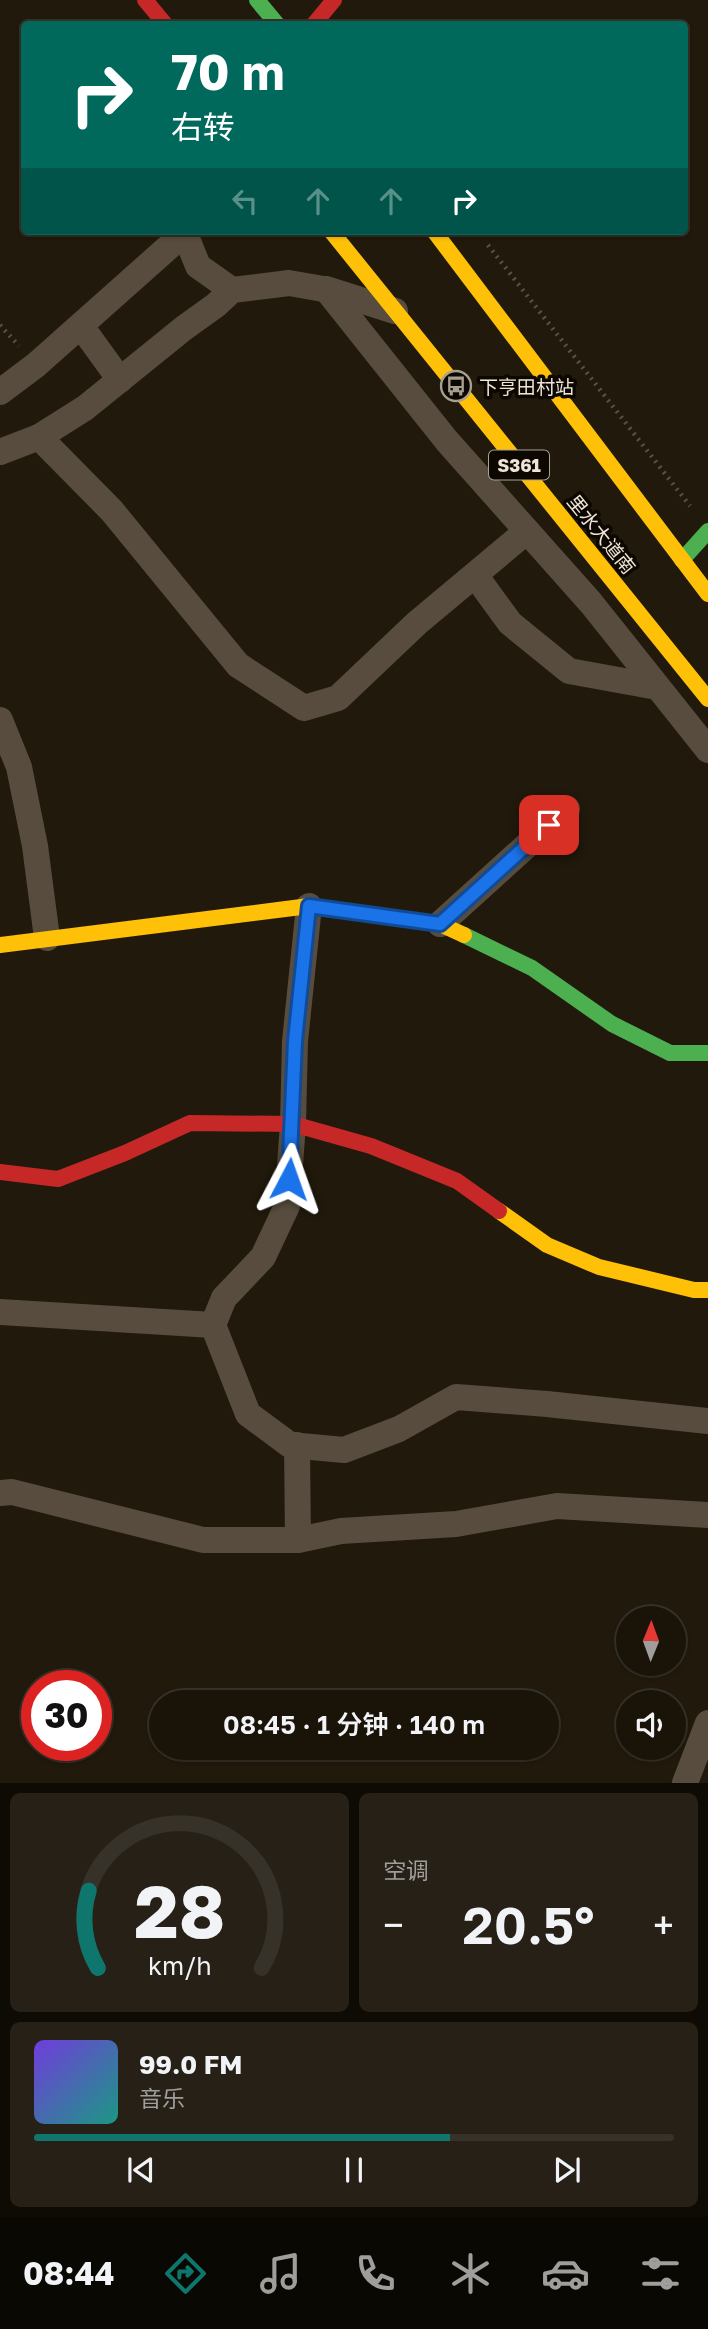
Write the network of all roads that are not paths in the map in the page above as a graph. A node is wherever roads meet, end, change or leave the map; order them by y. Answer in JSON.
{"nodes":[{"id":1,"x":145,"y":0,"type":"edge"},
{"id":2,"x":257,"y":0,"type":"edge"},
{"id":3,"x":334,"y":0,"type":"edge"},
{"id":4,"x":162,"y":21,"type":"edge"},
{"id":5,"x":274,"y":21,"type":"edge"},
{"id":6,"x":316,"y":21,"type":"edge"},
{"id":7,"x":175,"y":235,"type":"edge"},
{"id":8,"x":186,"y":235,"type":"edge"},
{"id":9,"x":334,"y":235,"type":"edge"},
{"id":10,"x":437,"y":235,"type":"edge"},
{"id":11,"x":326,"y":289,"type":"junction"},
{"id":12,"x":232,"y":290,"type":"junction"},
{"id":13,"x":395,"y":311,"type":"junction"},
{"id":14,"x":81,"y":326,"type":"junction"},
{"id":15,"x":120,"y":380,"type":"junction"},
{"id":16,"x":0,"y":391,"type":"edge"},
{"id":17,"x":39,"y":437,"type":"junction"},
{"id":18,"x":0,"y":452,"type":"edge"},
{"id":19,"x":527,"y":531,"type":"junction"},
{"id":20,"x":708,"y":531,"type":"edge"},
{"id":21,"x":682,"y":559,"type":"junction"},
{"id":22,"x":475,"y":575,"type":"junction"},
{"id":23,"x":708,"y":594,"type":"edge"},
{"id":24,"x":657,"y":687,"type":"junction"},
{"id":25,"x":708,"y":699,"type":"edge"},
{"id":26,"x":0,"y":720,"type":"edge"},
{"id":27,"x":708,"y":750,"type":"edge"},
{"id":28,"x":567,"y":809,"type":"dead end"},
{"id":29,"x":309,"y":906,"type":"junction"},
{"id":30,"x":440,"y":924,"type":"junction"},
{"id":31,"x":47,"y":938,"type":"junction"},
{"id":32,"x":0,"y":945,"type":"edge"},
{"id":33,"x":708,"y":1053,"type":"edge"},
{"id":34,"x":293,"y":1124,"type":"junction"},
{"id":35,"x":0,"y":1171,"type":"edge"},
{"id":36,"x":708,"y":1290,"type":"edge"},
{"id":37,"x":0,"y":1312,"type":"edge"},
{"id":38,"x":213,"y":1325,"type":"junction"},
{"id":39,"x":708,"y":1421,"type":"edge"},
{"id":40,"x":297,"y":1445,"type":"junction"},
{"id":41,"x":0,"y":1493,"type":"edge"},
{"id":42,"x":708,"y":1515,"type":"edge"},
{"id":43,"x":298,"y":1540,"type":"junction"},
{"id":44,"x":708,"y":1723,"type":"edge"},
{"id":45,"x":685,"y":1783,"type":"edge"}],
"edges":[{"from":1,"to":4,"type":"street"},
{"from":2,"to":5,"type":"street"},
{"from":3,"to":6,"type":"street"},
{"from":7,"to":14,"type":"street"},
{"from":8,"to":12,"type":"street"},
{"from":9,"to":13,"type":"street","name":"里水大道南","number":"S361"},
{"from":10,"to":21,"type":"street"},
{"from":11,"to":12,"type":"street"},
{"from":11,"to":13,"type":"street"},
{"from":11,"to":19,"type":"street"},
{"from":12,"to":15,"type":"street"},
{"from":13,"to":25,"type":"street","name":"里水大道南","number":"S361"},
{"from":14,"to":15,"type":"street"},
{"from":14,"to":16,"type":"street"},
{"from":15,"to":17,"type":"street"},
{"from":17,"to":18,"type":"street"},
{"from":17,"to":22,"type":"street"},
{"from":19,"to":22,"type":"street"},
{"from":19,"to":24,"type":"street"},
{"from":20,"to":21,"type":"street"},
{"from":21,"to":23,"type":"street"},
{"from":22,"to":24,"type":"street"},
{"from":24,"to":27,"type":"street"},
{"from":26,"to":31,"type":"street"},
{"from":28,"to":30,"type":"street"},
{"from":29,"to":30,"type":"street"},
{"from":29,"to":31,"type":"street"},
{"from":29,"to":34,"type":"street"},
{"from":30,"to":33,"type":"street"},
{"from":31,"to":32,"type":"street"},
{"from":34,"to":35,"type":"street"},
{"from":34,"to":36,"type":"street"},
{"from":34,"to":38,"type":"street"},
{"from":37,"to":38,"type":"street"},
{"from":38,"to":40,"type":"street"},
{"from":39,"to":40,"type":"street"},
{"from":40,"to":43,"type":"street"},
{"from":41,"to":43,"type":"street"},
{"from":42,"to":43,"type":"street"},
{"from":44,"to":45,"type":"street"}]}
